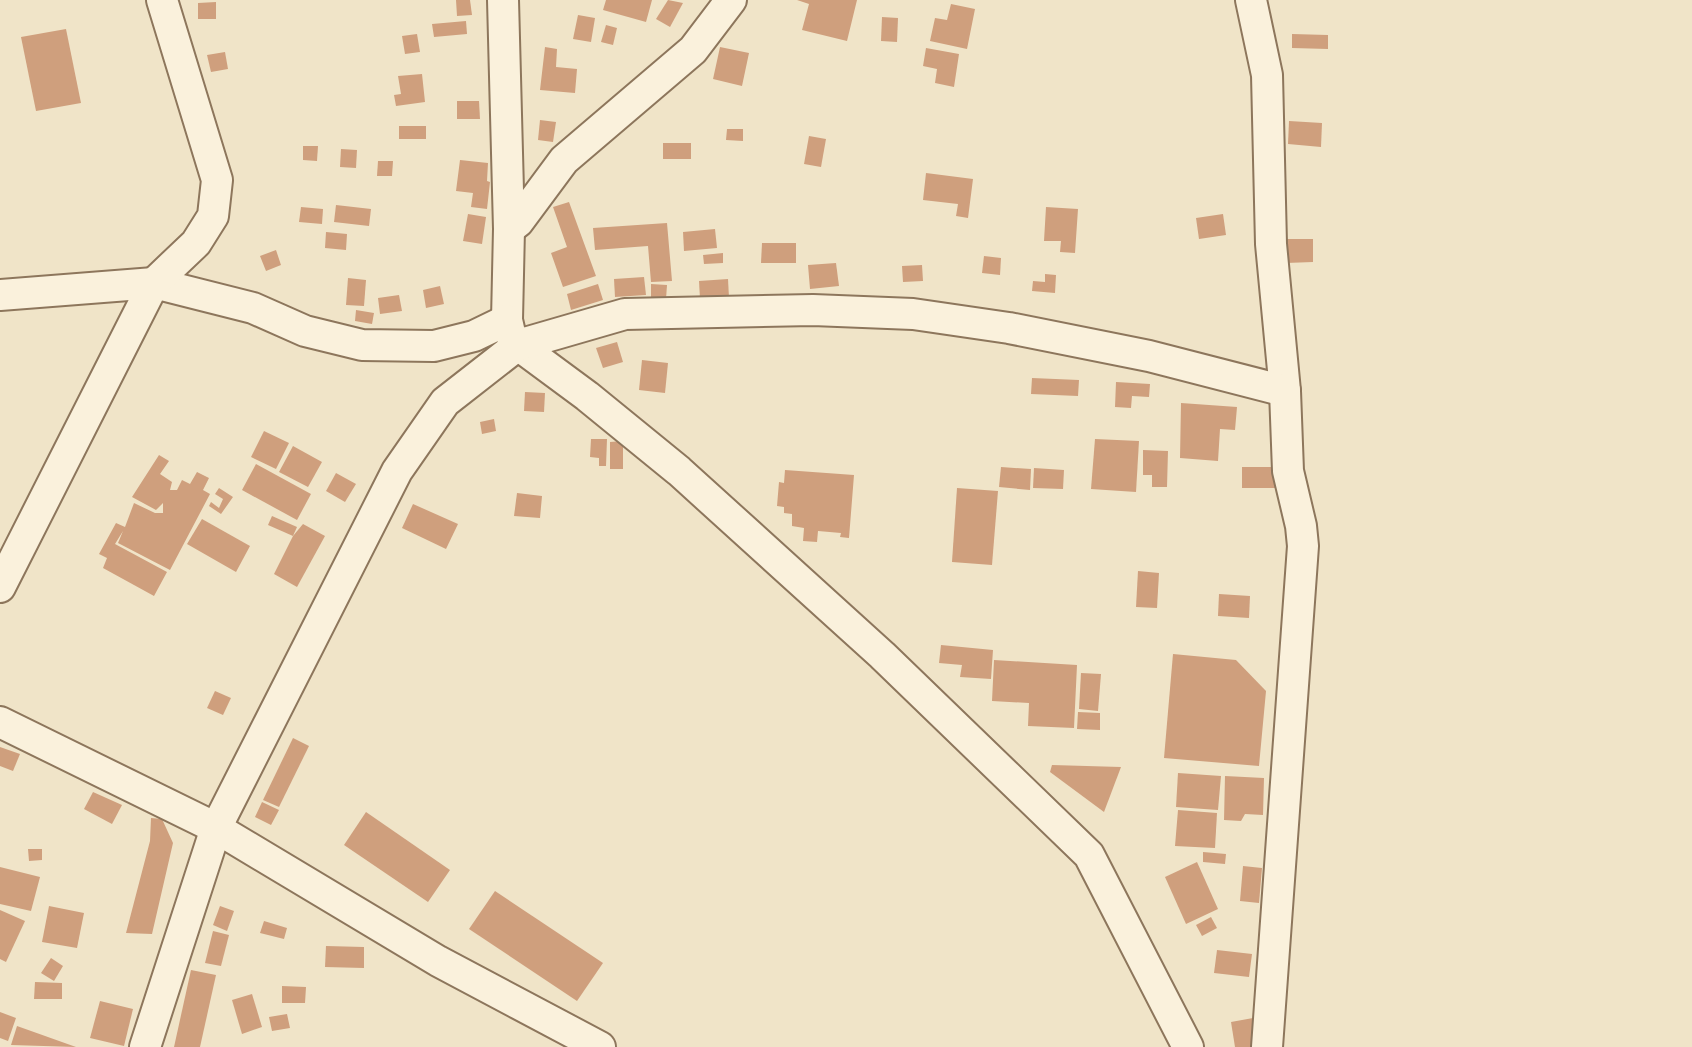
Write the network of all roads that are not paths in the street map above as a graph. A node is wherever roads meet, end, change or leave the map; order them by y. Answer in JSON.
{"nodes":[{"id":1,"x":162,"y":0,"type":"edge"},
{"id":2,"x":503,"y":0,"type":"edge"},
{"id":3,"x":731,"y":0,"type":"edge"},
{"id":4,"x":1251,"y":0,"type":"edge"},
{"id":5,"x":509,"y":229,"type":"junction"},
{"id":6,"x":154,"y":283,"type":"junction"},
{"id":7,"x":2,"y":286,"type":"edge"},
{"id":8,"x":512,"y":332,"type":"junction"},
{"id":9,"x":1285,"y":391,"type":"junction"},
{"id":10,"x":0,"y":587,"type":"edge"},
{"id":11,"x":0,"y":722,"type":"edge"},
{"id":12,"x":216,"y":828,"type":"junction"},
{"id":13,"x":145,"y":1047,"type":"edge"},
{"id":14,"x":600,"y":1047,"type":"edge"},
{"id":15,"x":1188,"y":1047,"type":"edge"},
{"id":16,"x":1267,"y":1047,"type":"edge"}],
"edges":[{"from":1,"to":6,"type":"street"},
{"from":2,"to":5,"type":"street"},
{"from":3,"to":5,"type":"street"},
{"from":4,"to":9,"type":"street"},
{"from":5,"to":8,"type":"street"},
{"from":6,"to":7,"type":"street"},
{"from":6,"to":8,"type":"street"},
{"from":6,"to":10,"type":"street"},
{"from":8,"to":9,"type":"street"},
{"from":8,"to":12,"type":"street"},
{"from":8,"to":15,"type":"street"},
{"from":9,"to":16,"type":"street"},
{"from":11,"to":12,"type":"street"},
{"from":12,"to":13,"type":"street"},
{"from":12,"to":14,"type":"street"}]}
